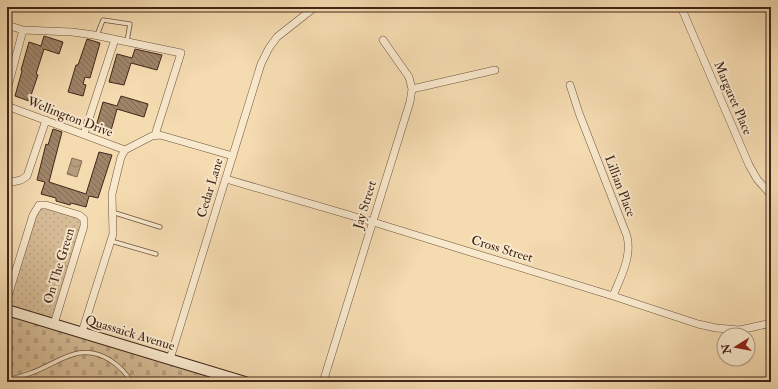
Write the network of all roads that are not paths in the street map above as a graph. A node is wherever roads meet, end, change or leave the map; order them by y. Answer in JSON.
{"nodes":[{"id":1,"x":315,"y":7,"type":"edge"},
{"id":2,"x":681,"y":7,"type":"edge"},
{"id":3,"x":7,"y":25,"type":"edge"},
{"id":4,"x":23,"y":30,"type":"junction"},
{"id":5,"x":97,"y":35,"type":"junction"},
{"id":6,"x":115,"y":39,"type":"junction"},
{"id":7,"x":383,"y":40,"type":"dead end"},
{"id":8,"x":127,"y":41,"type":"junction"},
{"id":9,"x":495,"y":70,"type":"dead end"},
{"id":10,"x":570,"y":85,"type":"dead end"},
{"id":11,"x":412,"y":89,"type":"junction"},
{"id":12,"x":7,"y":90,"type":"edge"},
{"id":13,"x":7,"y":106,"type":"edge"},
{"id":14,"x":46,"y":120,"type":"junction"},
{"id":15,"x":84,"y":134,"type":"junction"},
{"id":16,"x":155,"y":135,"type":"junction"},
{"id":17,"x":125,"y":150,"type":"junction"},
{"id":18,"x":233,"y":156,"type":"junction"},
{"id":19,"x":226,"y":179,"type":"junction"},
{"id":20,"x":8,"y":186,"type":"edge"},
{"id":21,"x":771,"y":195,"type":"edge"},
{"id":22,"x":112,"y":212,"type":"junction"},
{"id":23,"x":373,"y":222,"type":"junction"},
{"id":24,"x":160,"y":227,"type":"dead end"},
{"id":25,"x":111,"y":241,"type":"junction"},
{"id":26,"x":156,"y":254,"type":"dead end"},
{"id":27,"x":613,"y":296,"type":"junction"},
{"id":28,"x":7,"y":300,"type":"edge"},
{"id":29,"x":7,"y":310,"type":"edge"},
{"id":30,"x":771,"y":323,"type":"edge"},
{"id":31,"x":54,"y":324,"type":"junction"},
{"id":32,"x":82,"y":332,"type":"junction"},
{"id":33,"x":170,"y":359,"type":"junction"},
{"id":34,"x":218,"y":378,"type":"edge"},
{"id":35,"x":7,"y":380,"type":"edge"},
{"id":36,"x":131,"y":382,"type":"edge"},
{"id":37,"x":245,"y":382,"type":"edge"},
{"id":38,"x":323,"y":382,"type":"edge"}],
"edges":[{"from":1,"to":18,"type":"street","name":"Cedar Lane"},
{"from":2,"to":21,"type":"street","name":"Margaret Place"},
{"from":3,"to":4,"type":"street"},
{"from":4,"to":5,"type":"street"},
{"from":4,"to":12,"type":"street"},
{"from":5,"to":6,"type":"street"},
{"from":5,"to":8,"type":"lane"},
{"from":6,"to":8,"type":"street"},
{"from":6,"to":15,"type":"street"},
{"from":7,"to":11,"type":"street"},
{"from":8,"to":16,"type":"street"},
{"from":9,"to":11,"type":"street"},
{"from":10,"to":27,"type":"street","name":"Lillian Place"},
{"from":11,"to":23,"type":"street","name":"Jay Street"},
{"from":13,"to":14,"type":"street","name":"Wellington Drive"},
{"from":14,"to":15,"type":"street","name":"Wellington Drive"},
{"from":14,"to":20,"type":"street"},
{"from":15,"to":17,"type":"street","name":"Wellington Drive"},
{"from":16,"to":17,"type":"street"},
{"from":16,"to":18,"type":"street"},
{"from":17,"to":22,"type":"street"},
{"from":18,"to":19,"type":"street","name":"Cedar Lane"},
{"from":19,"to":23,"type":"street","name":"Cross Street"},
{"from":19,"to":33,"type":"street","name":"Cedar Lane"},
{"from":22,"to":24,"type":"lane"},
{"from":22,"to":25,"type":"street"},
{"from":23,"to":27,"type":"street","name":"Cross Street"},
{"from":23,"to":38,"type":"street","name":"Jay Street"},
{"from":25,"to":26,"type":"lane"},
{"from":25,"to":32,"type":"street"},
{"from":27,"to":30,"type":"street","name":"Cross Street"},
{"from":28,"to":31,"type":"street","name":"On The Green"},
{"from":29,"to":31,"type":"main road","name":"Quassaick Avenue"},
{"from":31,"to":32,"type":"main road","name":"Quassaick Avenue"},
{"from":32,"to":33,"type":"main road","name":"Quassaick Avenue"},
{"from":33,"to":34,"type":"main road","name":"Quassaick Avenue"},
{"from":34,"to":37,"type":"main road","name":"Quassaick Avenue"},
{"from":35,"to":36,"type":"lane"}]}
